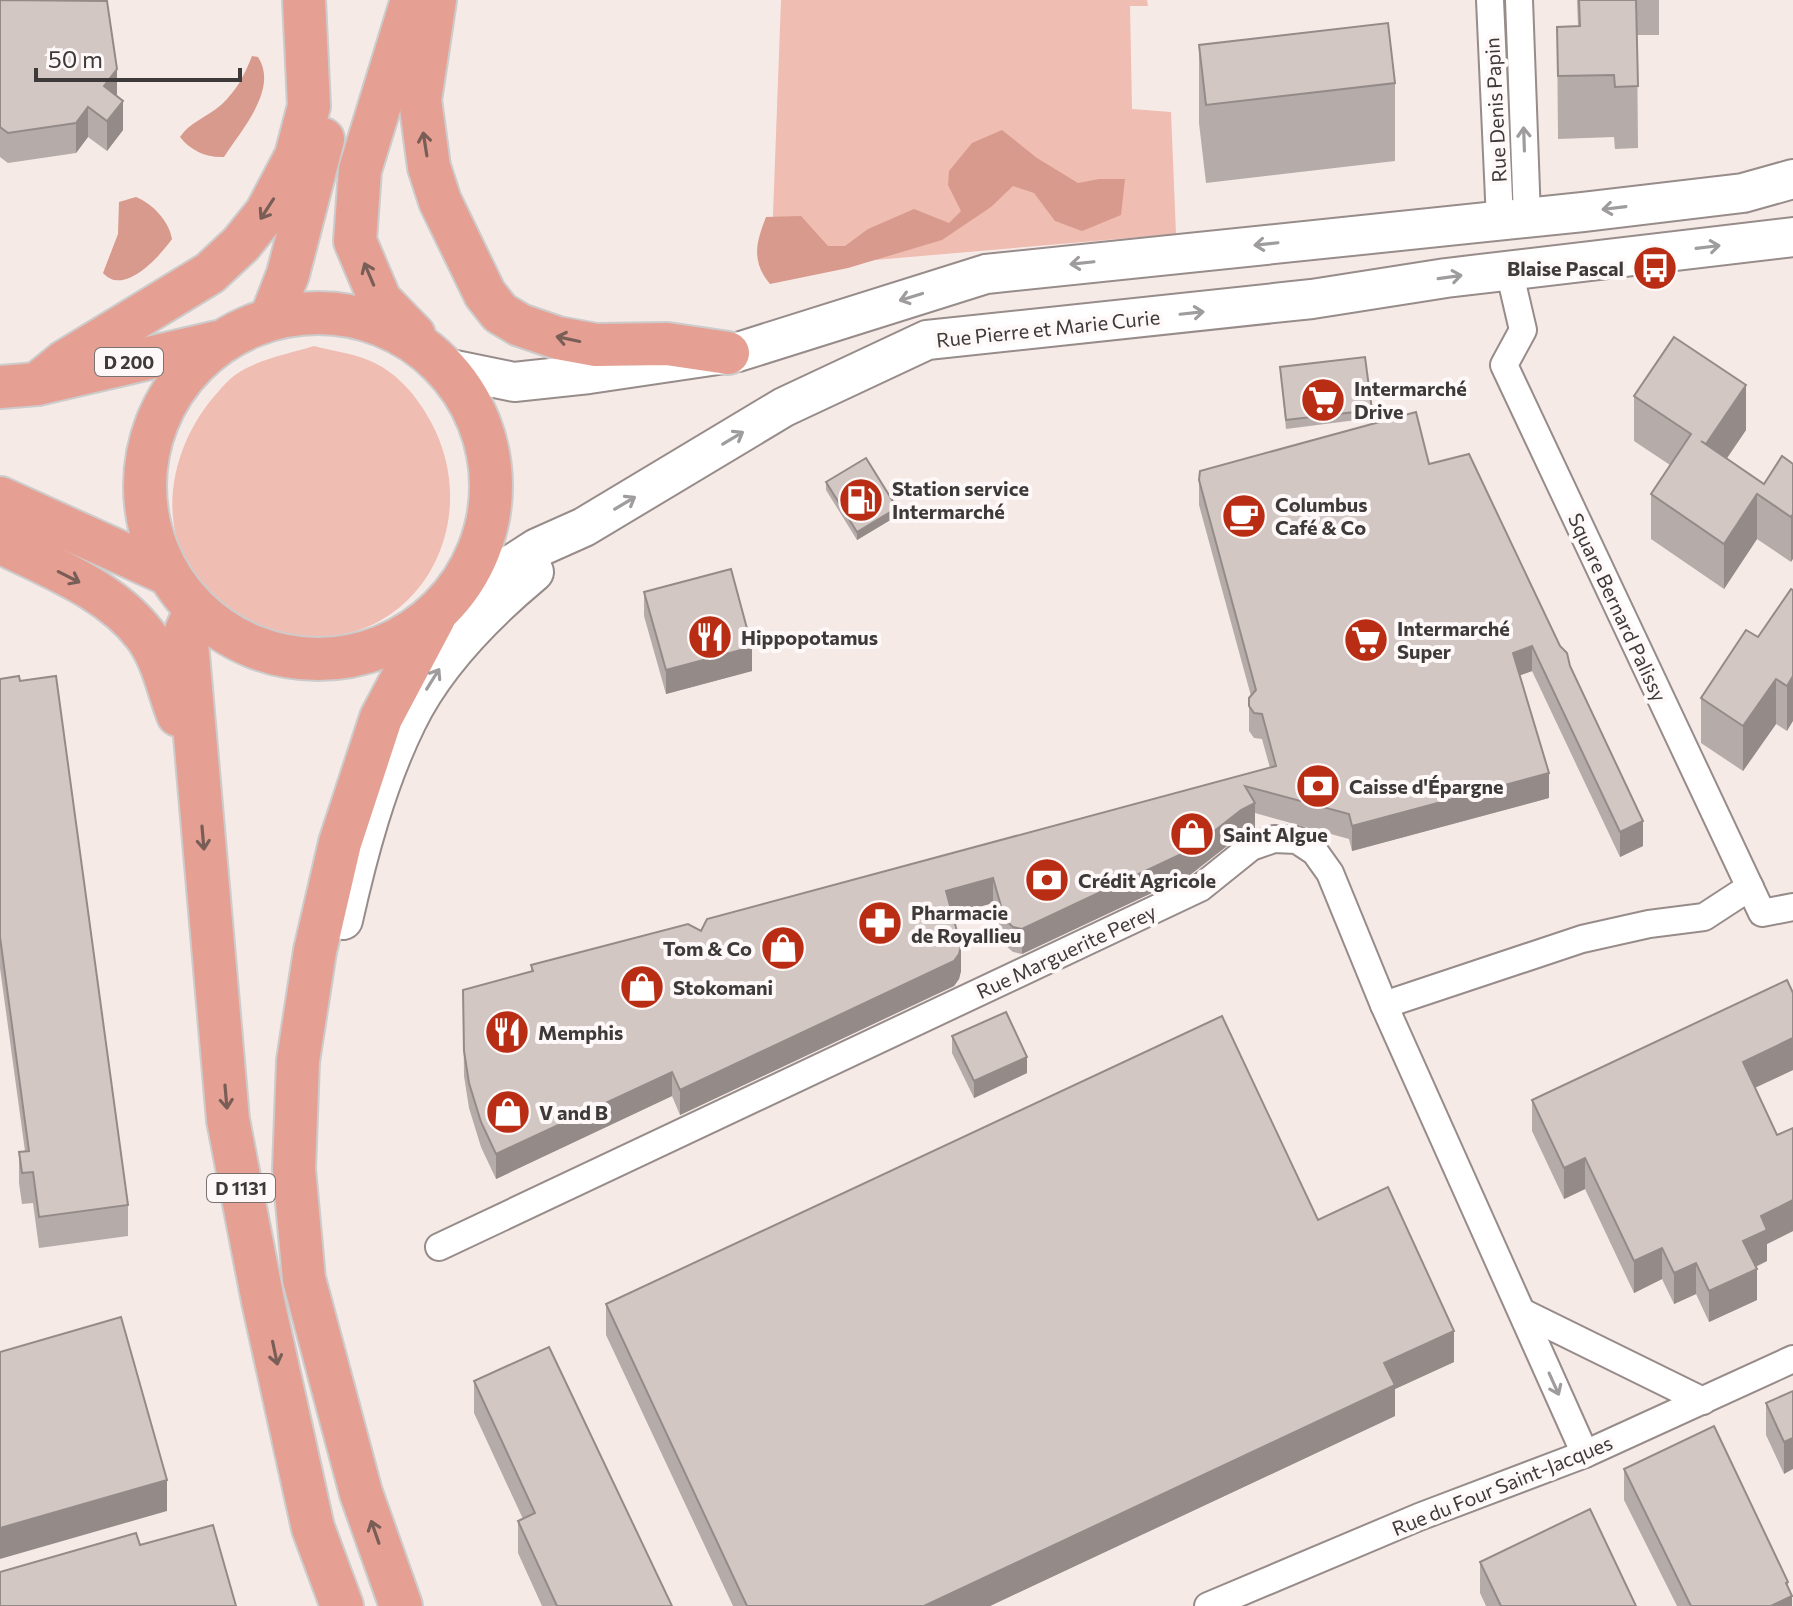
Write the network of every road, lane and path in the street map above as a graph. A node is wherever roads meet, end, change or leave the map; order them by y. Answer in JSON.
{"nodes":[{"id":1,"x":304,"y":0,"type":"edge"},
{"id":2,"x":322,"y":0,"type":"edge"},
{"id":3,"x":412,"y":0,"type":"edge"},
{"id":4,"x":435,"y":0,"type":"edge"},
{"id":5,"x":1490,"y":0,"type":"edge"},
{"id":6,"x":1519,"y":0,"type":"edge"},
{"id":7,"x":1793,"y":179,"type":"edge"},
{"id":8,"x":1530,"y":217,"type":"junction"},
{"id":9,"x":1793,"y":237,"type":"edge"},
{"id":10,"x":1160,"y":255,"type":"junction"},
{"id":11,"x":1509,"y":270,"type":"junction"},
{"id":12,"x":271,"y":318,"type":"junction"},
{"id":13,"x":1104,"y":322,"type":"junction"},
{"id":14,"x":221,"y":341,"type":"junction"},
{"id":15,"x":728,"y":353,"type":"junction"},
{"id":16,"x":440,"y":362,"type":"junction"},
{"id":17,"x":19,"y":386,"type":"edge"},
{"id":18,"x":0,"y":498,"type":"edge"},
{"id":19,"x":584,"y":527,"type":"junction"},
{"id":20,"x":0,"y":542,"type":"edge"},
{"id":21,"x":168,"y":574,"type":"junction"},
{"id":22,"x":446,"y":603,"type":"junction"},
{"id":23,"x":195,"y":611,"type":"junction"},
{"id":24,"x":196,"y":761,"type":"junction"},
{"id":25,"x":1750,"y":887,"type":"junction"},
{"id":26,"x":1793,"y":907,"type":"edge"},
{"id":27,"x":1384,"y":1005,"type":"junction"},
{"id":28,"x":301,"y":1240,"type":"junction"},
{"id":29,"x":439,"y":1247,"type":"dead end"},
{"id":30,"x":1524,"y":1313,"type":"junction"},
{"id":31,"x":1793,"y":1359,"type":"edge"},
{"id":32,"x":1703,"y":1401,"type":"junction"},
{"id":33,"x":1585,"y":1454,"type":"junction"},
{"id":34,"x":342,"y":1606,"type":"edge"},
{"id":35,"x":401,"y":1606,"type":"edge"},
{"id":36,"x":1208,"y":1606,"type":"edge"}],
"edges":[{"from":1,"to":17,"type":"main road","one_way":true},
{"from":2,"to":12,"type":"main road"},
{"from":16,"to":3,"type":"main road","one_way":true},
{"from":15,"to":4,"type":"main road","one_way":true},
{"from":5,"to":8,"type":"street","name":"Rue Denis Papin"},
{"from":8,"to":6,"type":"street","name":"Rue Denis Papin","one_way":true},
{"from":7,"to":8,"type":"main road","one_way":true},
{"from":8,"to":10,"type":"main road","one_way":true},
{"from":8,"to":11,"type":"main road"},
{"from":11,"to":9,"type":"main road","name":"Rue Pierre et Marie Curie","one_way":true},
{"from":10,"to":13,"type":"main road"},
{"from":10,"to":15,"type":"main road","one_way":true},
{"from":13,"to":11,"type":"main road","name":"Rue Pierre et Marie Curie","one_way":true},
{"from":11,"to":25,"type":"street","name":"Square Bernard Palissy"},
{"from":12,"to":14,"type":"main road"},
{"from":12,"to":16,"type":"main road"},
{"from":19,"to":13,"type":"main road","name":"Rue Pierre et Marie Curie","one_way":true},
{"from":14,"to":17,"type":"main road","number":"D 200"},
{"from":14,"to":21,"type":"main road"},
{"from":15,"to":16,"type":"main road"},
{"from":16,"to":22,"type":"main road"},
{"from":18,"to":21,"type":"main road"},
{"from":19,"to":22,"type":"main road"},
{"from":28,"to":19,"type":"main road","one_way":true},
{"from":20,"to":24,"type":"main road","one_way":true},
{"from":21,"to":23,"type":"main road"},
{"from":22,"to":23,"type":"main road"},
{"from":22,"to":28,"type":"main road","number":"D 1131"},
{"from":23,"to":24,"type":"main road","number":"D 1131"},
{"from":24,"to":34,"type":"main road","number":"D 1131","one_way":true},
{"from":25,"to":26,"type":"street","name":"Square Bernard Palissy"},
{"from":25,"to":27,"type":"street"},
{"from":27,"to":29,"type":"street","name":"Rue Marguerite Perey"},
{"from":27,"to":30,"type":"street","name":"Rue Marguerite Perey"},
{"from":35,"to":28,"type":"main road","number":"D 1131","one_way":true},
{"from":30,"to":32,"type":"street"},
{"from":30,"to":33,"type":"street","name":"Rue Marguerite Perey","one_way":true},
{"from":31,"to":32,"type":"street","name":"Rue du Four Saint-Jacques"},
{"from":32,"to":33,"type":"street","name":"Rue du Four Saint-Jacques"},
{"from":33,"to":36,"type":"street","name":"Rue du Four Saint-Jacques"}]}
